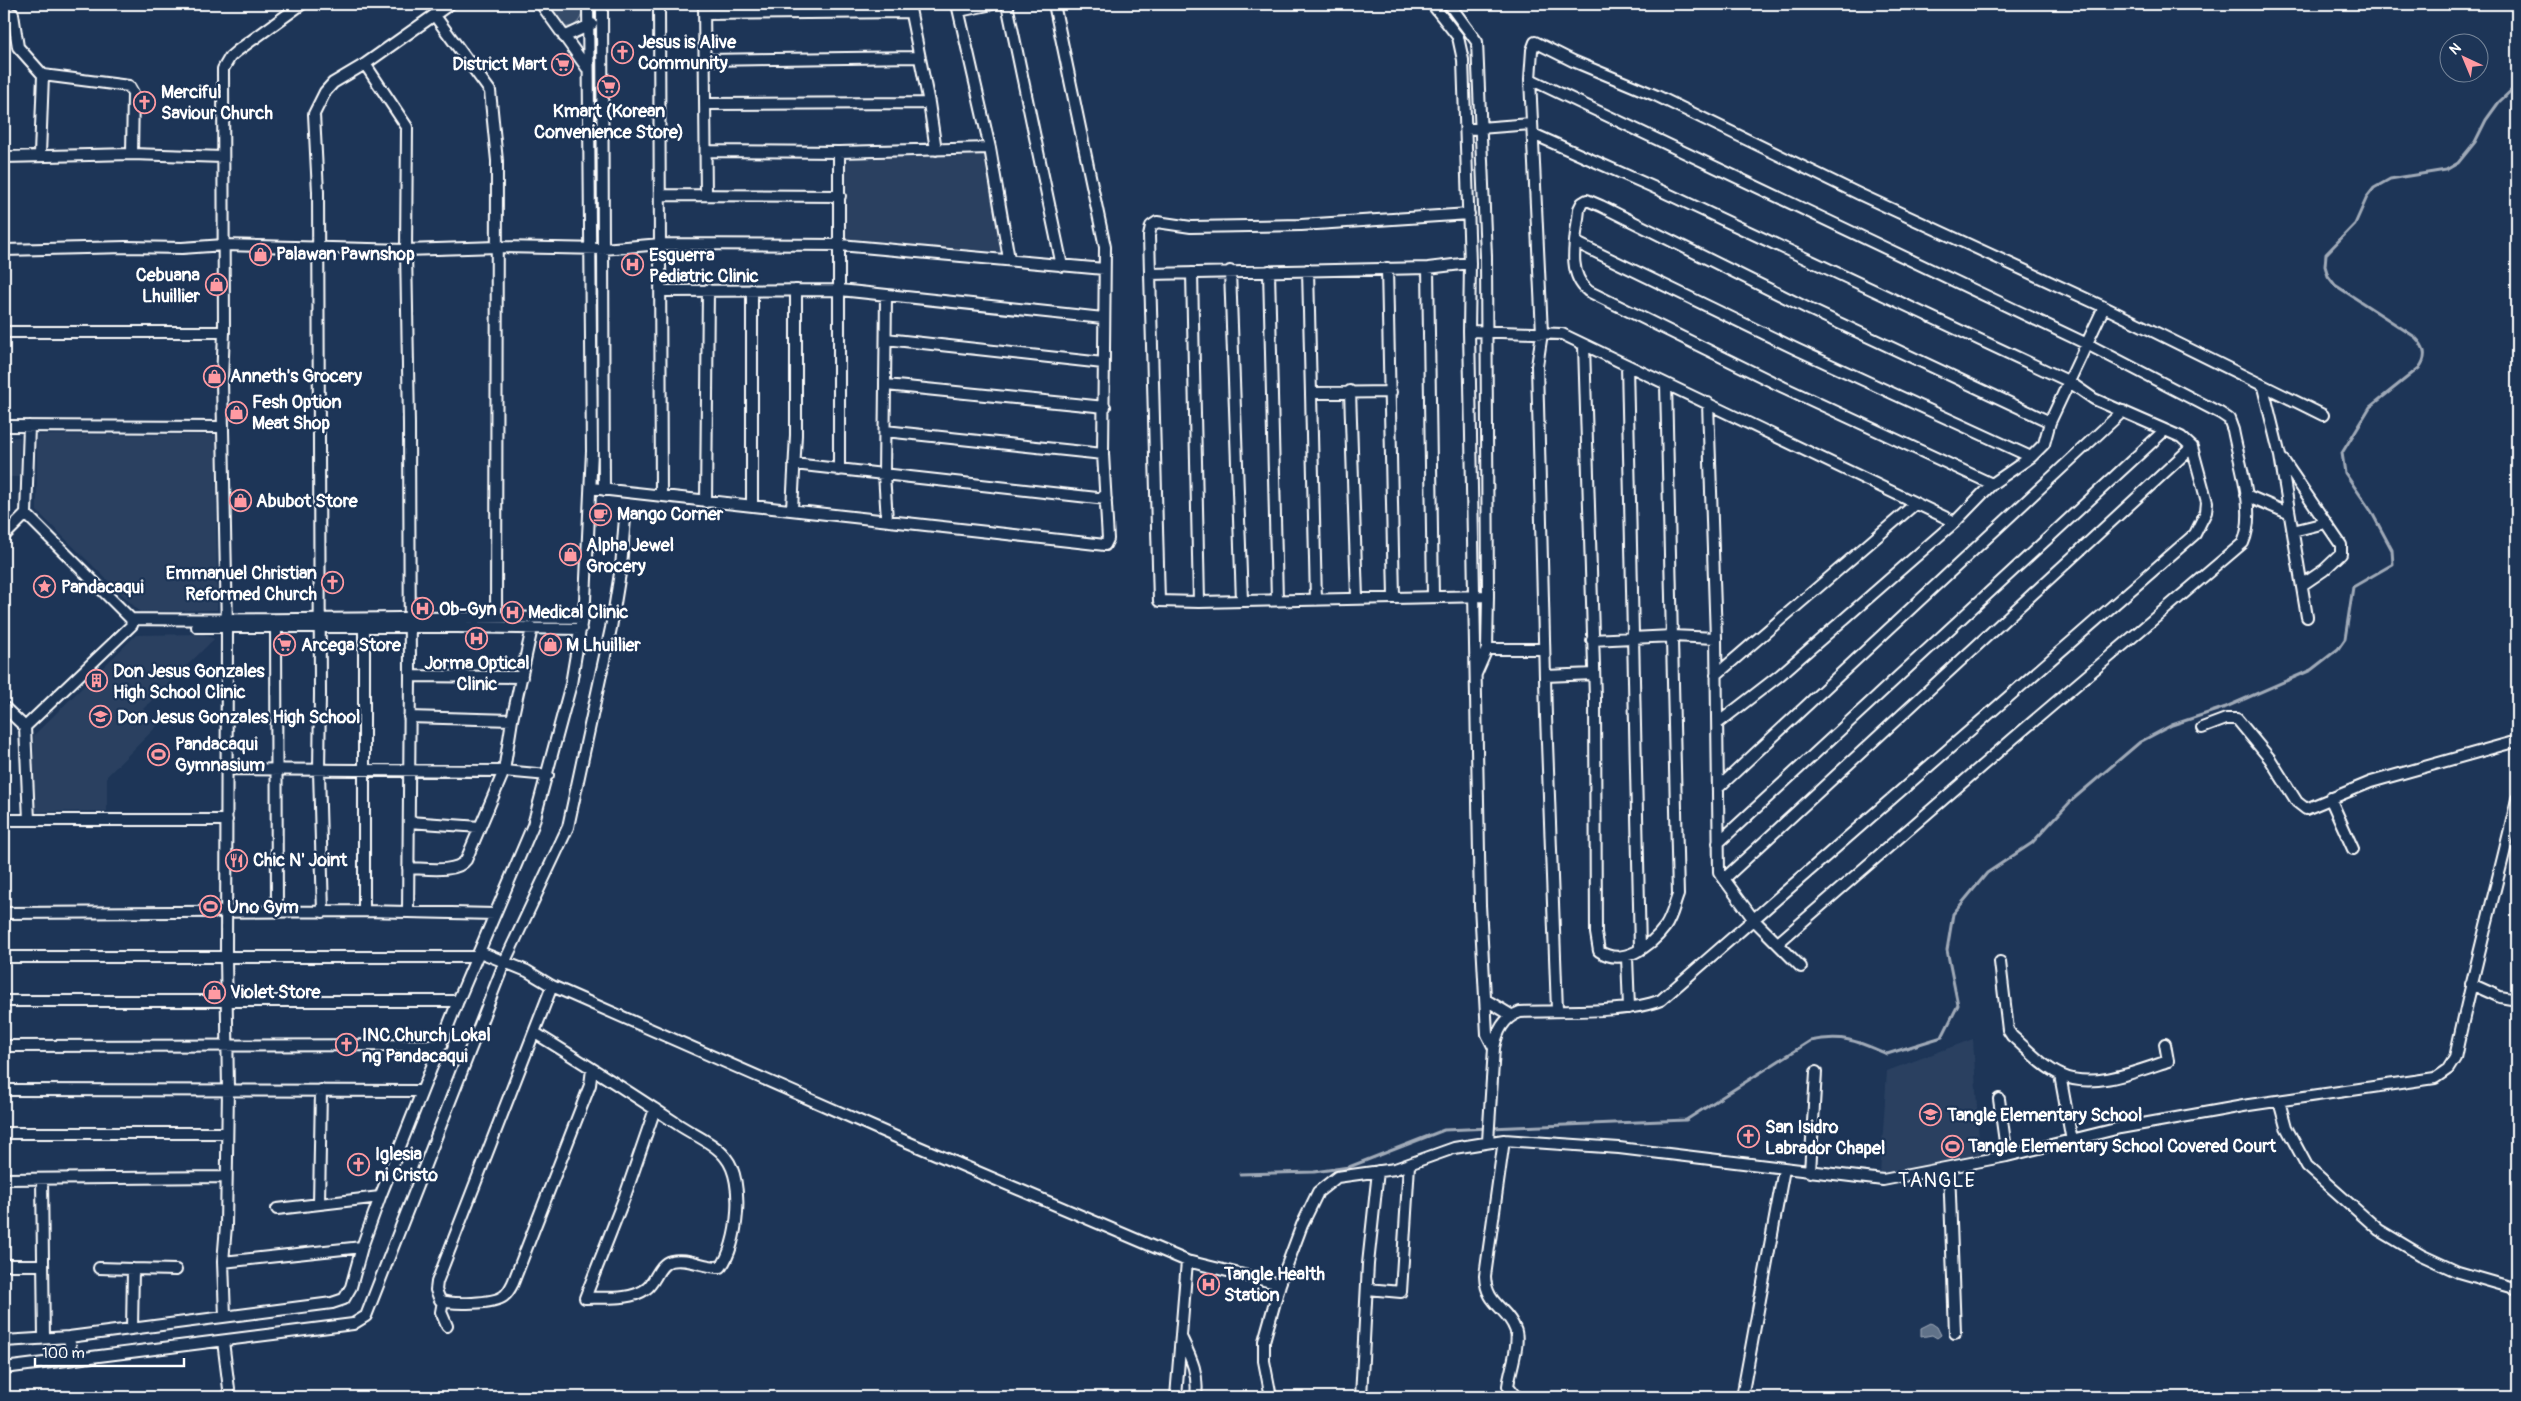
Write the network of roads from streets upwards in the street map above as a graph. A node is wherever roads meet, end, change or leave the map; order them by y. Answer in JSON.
{"nodes":[{"id":1,"x":302,"y":4,"type":"edge"},
{"id":2,"x":450,"y":4,"type":"edge"},
{"id":3,"x":541,"y":4,"type":"edge"},
{"id":4,"x":588,"y":4,"type":"edge"},
{"id":5,"x":602,"y":4,"type":"edge"},
{"id":6,"x":659,"y":4,"type":"edge"},
{"id":7,"x":993,"y":4,"type":"edge"},
{"id":8,"x":1007,"y":4,"type":"edge"},
{"id":9,"x":1054,"y":4,"type":"edge"},
{"id":10,"x":1432,"y":4,"type":"edge"},
{"id":11,"x":1449,"y":4,"type":"edge"},
{"id":12,"x":958,"y":7,"type":"edge"},
{"id":13,"x":909,"y":8,"type":"edge"},
{"id":14,"x":704,"y":9,"type":"edge"},
{"id":15,"x":4,"y":10,"type":"edge"},
{"id":16,"x":435,"y":16,"type":"junction"},
{"id":17,"x":602,"y":23,"type":"junction"},
{"id":18,"x":588,"y":24,"type":"junction"},
{"id":19,"x":564,"y":37,"type":"junction"},
{"id":20,"x":919,"y":56,"type":"junction"},
{"id":21,"x":706,"y":60,"type":"junction"},
{"id":22,"x":364,"y":64,"type":"junction"},
{"id":23,"x":587,"y":68,"type":"junction"},
{"id":24,"x":44,"y":74,"type":"junction"},
{"id":25,"x":1530,"y":79,"type":"junction"},
{"id":26,"x":929,"y":103,"type":"junction"},
{"id":27,"x":588,"y":104,"type":"junction"},
{"id":28,"x":602,"y":104,"type":"junction"},
{"id":29,"x":707,"y":104,"type":"junction"},
{"id":30,"x":1482,"y":128,"type":"junction"},
{"id":31,"x":1467,"y":129,"type":"junction"},
{"id":32,"x":1532,"y":129,"type":"junction"},
{"id":33,"x":990,"y":148,"type":"junction"},
{"id":34,"x":707,"y":150,"type":"junction"},
{"id":35,"x":936,"y":150,"type":"junction"},
{"id":36,"x":839,"y":152,"type":"junction"},
{"id":37,"x":40,"y":154,"type":"junction"},
{"id":38,"x":132,"y":154,"type":"junction"},
{"id":39,"x":223,"y":156,"type":"junction"},
{"id":40,"x":4,"y":157,"type":"edge"},
{"id":41,"x":660,"y":195,"type":"junction"},
{"id":42,"x":706,"y":195,"type":"junction"},
{"id":43,"x":840,"y":196,"type":"junction"},
{"id":44,"x":1469,"y":214,"type":"junction"},
{"id":45,"x":1577,"y":242,"type":"junction"},
{"id":46,"x":661,"y":244,"type":"junction"},
{"id":47,"x":224,"y":245,"type":"junction"},
{"id":48,"x":840,"y":245,"type":"junction"},
{"id":49,"x":318,"y":247,"type":"junction"},
{"id":50,"x":497,"y":247,"type":"junction"},
{"id":51,"x":590,"y":248,"type":"junction"},
{"id":52,"x":602,"y":249,"type":"junction"},
{"id":53,"x":4,"y":250,"type":"edge"},
{"id":54,"x":406,"y":250,"type":"junction"},
{"id":55,"x":1009,"y":259,"type":"junction"},
{"id":56,"x":1470,"y":263,"type":"junction"},
{"id":57,"x":1062,"y":266,"type":"junction"},
{"id":58,"x":1387,"y":268,"type":"junction"},
{"id":59,"x":1428,"y":268,"type":"junction"},
{"id":60,"x":1104,"y":269,"type":"junction"},
{"id":61,"x":1308,"y":270,"type":"junction"},
{"id":62,"x":1230,"y":271,"type":"junction"},
{"id":63,"x":1269,"y":271,"type":"junction"},
{"id":64,"x":1192,"y":273,"type":"junction"},
{"id":65,"x":1150,"y":274,"type":"junction"},
{"id":66,"x":708,"y":290,"type":"junction"},
{"id":67,"x":752,"y":290,"type":"junction"},
{"id":68,"x":796,"y":290,"type":"junction"},
{"id":69,"x":840,"y":290,"type":"junction"},
{"id":70,"x":662,"y":291,"type":"junction"},
{"id":71,"x":886,"y":296,"type":"junction"},
{"id":72,"x":2104,"y":307,"type":"junction"},
{"id":73,"x":1103,"y":318,"type":"junction"},
{"id":74,"x":1469,"y":331,"type":"junction"},
{"id":75,"x":1486,"y":331,"type":"junction"},
{"id":76,"x":4,"y":332,"type":"edge"},
{"id":77,"x":224,"y":332,"type":"junction"},
{"id":78,"x":1542,"y":334,"type":"junction"},
{"id":79,"x":886,"y":339,"type":"junction"},
{"id":80,"x":2087,"y":344,"type":"junction"},
{"id":81,"x":1584,"y":346,"type":"junction"},
{"id":82,"x":1103,"y":362,"type":"junction"},
{"id":83,"x":1627,"y":365,"type":"junction"},
{"id":84,"x":2068,"y":382,"type":"junction"},
{"id":85,"x":1666,"y":384,"type":"junction"},
{"id":86,"x":886,"y":385,"type":"junction"},
{"id":87,"x":2263,"y":387,"type":"junction"},
{"id":88,"x":1350,"y":391,"type":"junction"},
{"id":89,"x":1391,"y":392,"type":"junction"},
{"id":90,"x":1311,"y":393,"type":"junction"},
{"id":91,"x":1708,"y":403,"type":"junction"},
{"id":92,"x":1105,"y":408,"type":"junction"},
{"id":93,"x":2123,"y":411,"type":"junction"},
{"id":94,"x":2323,"y":415,"type":"dead end"},
{"id":95,"x":2050,"y":422,"type":"junction"},
{"id":96,"x":4,"y":426,"type":"edge"},
{"id":97,"x":29,"y":426,"type":"junction"},
{"id":98,"x":223,"y":427,"type":"junction"},
{"id":99,"x":885,"y":431,"type":"junction"},
{"id":100,"x":2164,"y":431,"type":"junction"},
{"id":101,"x":2192,"y":447,"type":"junction"},
{"id":102,"x":598,"y":450,"type":"junction"},
{"id":103,"x":1103,"y":454,"type":"junction"},
{"id":104,"x":2280,"y":456,"type":"junction"},
{"id":105,"x":2030,"y":457,"type":"junction"},
{"id":106,"x":794,"y":464,"type":"junction"},
{"id":107,"x":839,"y":470,"type":"junction"},
{"id":108,"x":884,"y":474,"type":"junction"},
{"id":109,"x":1992,"y":484,"type":"junction"},
{"id":110,"x":591,"y":488,"type":"junction"},
{"id":111,"x":604,"y":490,"type":"junction"},
{"id":112,"x":2246,"y":495,"type":"junction"},
{"id":113,"x":661,"y":496,"type":"junction"},
{"id":114,"x":1106,"y":499,"type":"junction"},
{"id":115,"x":706,"y":502,"type":"junction"},
{"id":116,"x":1915,"y":504,"type":"junction"},
{"id":117,"x":752,"y":506,"type":"junction"},
{"id":118,"x":792,"y":509,"type":"junction"},
{"id":119,"x":2288,"y":513,"type":"junction"},
{"id":120,"x":26,"y":514,"type":"junction"},
{"id":121,"x":625,"y":518,"type":"dead end"},
{"id":122,"x":887,"y":520,"type":"junction"},
{"id":123,"x":1955,"y":522,"type":"junction"},
{"id":124,"x":2326,"y":523,"type":"junction"},
{"id":125,"x":2293,"y":531,"type":"junction"},
{"id":126,"x":4,"y":536,"type":"edge"},
{"id":127,"x":2302,"y":585,"type":"junction"},
{"id":128,"x":1475,"y":594,"type":"junction"},
{"id":129,"x":1433,"y":596,"type":"junction"},
{"id":130,"x":1488,"y":596,"type":"junction"},
{"id":131,"x":1394,"y":597,"type":"junction"},
{"id":132,"x":1357,"y":598,"type":"junction"},
{"id":133,"x":1277,"y":600,"type":"junction"},
{"id":134,"x":1316,"y":600,"type":"junction"},
{"id":135,"x":1242,"y":601,"type":"junction"},
{"id":136,"x":1199,"y":602,"type":"junction"},
{"id":137,"x":496,"y":617,"type":"junction"},
{"id":138,"x":2307,"y":617,"type":"dead end"},
{"id":139,"x":583,"y":618,"type":"junction"},
{"id":140,"x":132,"y":622,"type":"junction"},
{"id":141,"x":320,"y":622,"type":"junction"},
{"id":142,"x":410,"y":622,"type":"junction"},
{"id":143,"x":227,"y":624,"type":"junction"},
{"id":144,"x":364,"y":626,"type":"junction"},
{"id":145,"x":276,"y":628,"type":"junction"},
{"id":146,"x":496,"y":628,"type":"junction"},
{"id":147,"x":532,"y":628,"type":"junction"},
{"id":148,"x":581,"y":630,"type":"junction"},
{"id":149,"x":1672,"y":636,"type":"junction"},
{"id":150,"x":1716,"y":638,"type":"junction"},
{"id":151,"x":1632,"y":639,"type":"junction"},
{"id":152,"x":1592,"y":640,"type":"junction"},
{"id":153,"x":1486,"y":649,"type":"junction"},
{"id":154,"x":1544,"y":649,"type":"junction"},
{"id":155,"x":1594,"y":674,"type":"junction"},
{"id":156,"x":1716,"y":675,"type":"junction"},
{"id":157,"x":410,"y":676,"type":"junction"},
{"id":158,"x":1475,"y":676,"type":"junction"},
{"id":159,"x":1545,"y":676,"type":"junction"},
{"id":160,"x":522,"y":677,"type":"junction"},
{"id":161,"x":4,"y":707,"type":"edge"},
{"id":162,"x":410,"y":717,"type":"junction"},
{"id":163,"x":512,"y":720,"type":"junction"},
{"id":164,"x":1718,"y":723,"type":"junction"},
{"id":165,"x":26,"y":727,"type":"junction"},
{"id":166,"x":2202,"y":728,"type":"dead end"},
{"id":167,"x":2517,"y":740,"type":"edge"},
{"id":168,"x":226,"y":769,"type":"junction"},
{"id":169,"x":276,"y":770,"type":"junction"},
{"id":170,"x":364,"y":770,"type":"junction"},
{"id":171,"x":319,"y":771,"type":"junction"},
{"id":172,"x":410,"y":771,"type":"junction"},
{"id":173,"x":504,"y":771,"type":"junction"},
{"id":174,"x":548,"y":775,"type":"junction"},
{"id":175,"x":1718,"y":788,"type":"junction"},
{"id":176,"x":2330,"y":798,"type":"junction"},
{"id":177,"x":2517,"y":799,"type":"edge"},
{"id":178,"x":4,"y":820,"type":"edge"},
{"id":179,"x":29,"y":820,"type":"junction"},
{"id":180,"x":227,"y":820,"type":"junction"},
{"id":181,"x":409,"y":822,"type":"junction"},
{"id":182,"x":480,"y":827,"type":"junction"},
{"id":183,"x":1718,"y":843,"type":"junction"},
{"id":184,"x":2353,"y":849,"type":"dead end"},
{"id":185,"x":408,"y":868,"type":"junction"},
{"id":186,"x":1725,"y":878,"type":"junction"},
{"id":187,"x":364,"y":911,"type":"junction"},
{"id":188,"x":226,"y":912,"type":"junction"},
{"id":189,"x":276,"y":912,"type":"junction"},
{"id":190,"x":323,"y":912,"type":"junction"},
{"id":191,"x":408,"y":912,"type":"junction"},
{"id":192,"x":4,"y":913,"type":"edge"},
{"id":193,"x":495,"y":914,"type":"junction"},
{"id":194,"x":1754,"y":920,"type":"junction"},
{"id":195,"x":1778,"y":944,"type":"junction"},
{"id":196,"x":1640,"y":950,"type":"junction"},
{"id":197,"x":479,"y":954,"type":"junction"},
{"id":198,"x":226,"y":956,"type":"junction"},
{"id":199,"x":4,"y":957,"type":"edge"},
{"id":200,"x":1626,"y":957,"type":"junction"},
{"id":201,"x":505,"y":961,"type":"junction"},
{"id":202,"x":2000,"y":962,"type":"dead end"},
{"id":203,"x":1801,"y":967,"type":"dead end"},
{"id":204,"x":2471,"y":984,"type":"junction"},
{"id":205,"x":552,"y":986,"type":"junction"},
{"id":206,"x":227,"y":1000,"type":"junction"},
{"id":207,"x":1486,"y":1000,"type":"junction"},
{"id":208,"x":2517,"y":1000,"type":"edge"},
{"id":209,"x":4,"y":1001,"type":"edge"},
{"id":210,"x":458,"y":1001,"type":"junction"},
{"id":211,"x":1629,"y":1008,"type":"junction"},
{"id":212,"x":1557,"y":1010,"type":"junction"},
{"id":213,"x":1511,"y":1015,"type":"junction"},
{"id":214,"x":535,"y":1033,"type":"junction"},
{"id":215,"x":2165,"y":1044,"type":"dead end"},
{"id":216,"x":442,"y":1045,"type":"junction"},
{"id":217,"x":4,"y":1046,"type":"edge"},
{"id":218,"x":227,"y":1046,"type":"junction"},
{"id":219,"x":1494,"y":1048,"type":"junction"},
{"id":220,"x":592,"y":1068,"type":"junction"},
{"id":221,"x":1816,"y":1072,"type":"dead end"},
{"id":222,"x":2060,"y":1075,"type":"junction"},
{"id":223,"x":228,"y":1089,"type":"junction"},
{"id":224,"x":4,"y":1090,"type":"edge"},
{"id":225,"x":321,"y":1090,"type":"junction"},
{"id":226,"x":422,"y":1092,"type":"junction"},
{"id":227,"x":1999,"y":1099,"type":"dead end"},
{"id":228,"x":2278,"y":1101,"type":"junction"},
{"id":229,"x":655,"y":1109,"type":"junction"},
{"id":230,"x":1489,"y":1131,"type":"junction"},
{"id":231,"x":4,"y":1133,"type":"edge"},
{"id":232,"x":226,"y":1133,"type":"junction"},
{"id":233,"x":1504,"y":1140,"type":"junction"},
{"id":234,"x":2072,"y":1141,"type":"junction"},
{"id":235,"x":2007,"y":1156,"type":"junction"},
{"id":236,"x":1409,"y":1165,"type":"junction"},
{"id":237,"x":1949,"y":1168,"type":"junction"},
{"id":238,"x":1784,"y":1169,"type":"junction"},
{"id":239,"x":1378,"y":1171,"type":"junction"},
{"id":240,"x":1810,"y":1172,"type":"junction"},
{"id":241,"x":226,"y":1177,"type":"junction"},
{"id":242,"x":4,"y":1179,"type":"edge"},
{"id":243,"x":42,"y":1179,"type":"junction"},
{"id":244,"x":380,"y":1198,"type":"junction"},
{"id":245,"x":319,"y":1203,"type":"junction"},
{"id":246,"x":277,"y":1209,"type":"dead end"},
{"id":247,"x":362,"y":1248,"type":"junction"},
{"id":248,"x":1187,"y":1261,"type":"junction"},
{"id":249,"x":223,"y":1262,"type":"junction"},
{"id":250,"x":43,"y":1265,"type":"junction"},
{"id":251,"x":4,"y":1266,"type":"edge"},
{"id":252,"x":99,"y":1268,"type":"dead end"},
{"id":253,"x":134,"y":1269,"type":"junction"},
{"id":254,"x":176,"y":1270,"type":"dead end"},
{"id":255,"x":1280,"y":1284,"type":"junction"},
{"id":256,"x":1367,"y":1289,"type":"junction"},
{"id":257,"x":2517,"y":1289,"type":"edge"},
{"id":258,"x":443,"y":1300,"type":"junction"},
{"id":259,"x":225,"y":1316,"type":"junction"},
{"id":260,"x":447,"y":1326,"type":"dead end"},
{"id":261,"x":132,"y":1329,"type":"junction"},
{"id":262,"x":1955,"y":1333,"type":"dead end"},
{"id":263,"x":1180,"y":1336,"type":"junction"},
{"id":264,"x":44,"y":1338,"type":"junction"},
{"id":265,"x":69,"y":1338,"type":"junction"},
{"id":266,"x":4,"y":1341,"type":"edge"},
{"id":267,"x":223,"y":1341,"type":"junction"},
{"id":268,"x":72,"y":1359,"type":"junction"},
{"id":269,"x":4,"y":1368,"type":"edge"},
{"id":270,"x":1508,"y":1386,"type":"junction"},
{"id":271,"x":230,"y":1397,"type":"edge"},
{"id":272,"x":1176,"y":1397,"type":"edge"},
{"id":273,"x":1196,"y":1397,"type":"edge"},
{"id":274,"x":1271,"y":1397,"type":"edge"},
{"id":275,"x":1361,"y":1397,"type":"edge"},
{"id":276,"x":1505,"y":1397,"type":"edge"},
{"id":277,"x":1517,"y":1397,"type":"edge"},
{"id":278,"x":1742,"y":1397,"type":"edge"}],
"edges":[{"from":1,"to":39,"type":"street"},
{"from":2,"to":16,"type":"street"},
{"from":3,"to":19,"type":"street"},
{"from":4,"to":18,"type":"street"},
{"from":5,"to":17,"type":"street"},
{"from":6,"to":41,"type":"street"},
{"from":7,"to":12,"type":"street"},
{"from":8,"to":57,"type":"street"},
{"from":9,"to":60,"type":"street"},
{"from":10,"to":31,"type":"street"},
{"from":11,"to":30,"type":"street"},
{"from":12,"to":33,"type":"street"},
{"from":13,"to":14,"type":"street"},
{"from":13,"to":20,"type":"street"},
{"from":14,"to":21,"type":"street"},
{"from":15,"to":24,"type":"street"},
{"from":16,"to":22,"type":"street"},
{"from":16,"to":50,"type":"street"},
{"from":17,"to":18,"type":"street"},
{"from":17,"to":28,"type":"street"},
{"from":18,"to":19,"type":"street"},
{"from":18,"to":23,"type":"street"},
{"from":19,"to":23,"type":"street"},
{"from":20,"to":21,"type":"street"},
{"from":20,"to":26,"type":"street"},
{"from":21,"to":29,"type":"street"},
{"from":22,"to":49,"type":"street"},
{"from":22,"to":54,"type":"street"},
{"from":23,"to":27,"type":"street"},
{"from":24,"to":37,"type":"street"},
{"from":24,"to":38,"type":"street"},
{"from":25,"to":32,"type":"street"},
{"from":25,"to":72,"type":"street"},
{"from":25,"to":80,"type":"street"},
{"from":26,"to":29,"type":"street"},
{"from":26,"to":35,"type":"street"},
{"from":27,"to":28,"type":"street"},
{"from":27,"to":51,"type":"street"},
{"from":28,"to":52,"type":"street"},
{"from":29,"to":34,"type":"street"},
{"from":30,"to":31,"type":"street"},
{"from":30,"to":32,"type":"street"},
{"from":30,"to":75,"type":"street"},
{"from":31,"to":44,"type":"street"},
{"from":32,"to":78,"type":"street"},
{"from":32,"to":84,"type":"street"},
{"from":33,"to":35,"type":"street"},
{"from":33,"to":55,"type":"street"},
{"from":34,"to":36,"type":"street"},
{"from":34,"to":42,"type":"street"},
{"from":35,"to":36,"type":"street"},
{"from":36,"to":43,"type":"street"},
{"from":37,"to":38,"type":"street"},
{"from":37,"to":40,"type":"street"},
{"from":38,"to":39,"type":"street"},
{"from":39,"to":47,"type":"street"},
{"from":41,"to":42,"type":"street"},
{"from":41,"to":46,"type":"street"},
{"from":42,"to":43,"type":"street"},
{"from":43,"to":48,"type":"street"},
{"from":44,"to":56,"type":"street"},
{"from":44,"to":65,"type":"street"},
{"from":45,"to":95,"type":"street"},
{"from":45,"to":105,"type":"street"},
{"from":45,"to":109,"type":"street"},
{"from":46,"to":48,"type":"street"},
{"from":46,"to":52,"type":"street"},
{"from":46,"to":70,"type":"street"},
{"from":47,"to":49,"type":"street"},
{"from":47,"to":53,"type":"street"},
{"from":47,"to":77,"type":"street"},
{"from":48,"to":55,"type":"street"},
{"from":48,"to":69,"type":"street"},
{"from":49,"to":54,"type":"street"},
{"from":49,"to":141,"type":"street"},
{"from":50,"to":51,"type":"street"},
{"from":50,"to":54,"type":"street"},
{"from":50,"to":137,"type":"street"},
{"from":51,"to":52,"type":"street"},
{"from":51,"to":102,"type":"street"},
{"from":52,"to":102,"type":"street"},
{"from":54,"to":142,"type":"street"},
{"from":55,"to":57,"type":"street"},
{"from":56,"to":59,"type":"street"},
{"from":56,"to":74,"type":"street"},
{"from":57,"to":60,"type":"street"},
{"from":58,"to":59,"type":"street"},
{"from":58,"to":61,"type":"street"},
{"from":58,"to":89,"type":"street"},
{"from":59,"to":129,"type":"street"},
{"from":60,"to":73,"type":"street"},
{"from":61,"to":63,"type":"street"},
{"from":61,"to":90,"type":"street"},
{"from":62,"to":63,"type":"street"},
{"from":62,"to":64,"type":"street"},
{"from":62,"to":135,"type":"street"},
{"from":63,"to":133,"type":"street"},
{"from":64,"to":65,"type":"street"},
{"from":64,"to":136,"type":"street"},
{"from":65,"to":136,"type":"street"},
{"from":66,"to":67,"type":"street"},
{"from":66,"to":70,"type":"street"},
{"from":66,"to":115,"type":"street"},
{"from":67,"to":68,"type":"street"},
{"from":67,"to":117,"type":"street"},
{"from":68,"to":69,"type":"street"},
{"from":68,"to":106,"type":"street"},
{"from":69,"to":71,"type":"street"},
{"from":69,"to":107,"type":"street"},
{"from":70,"to":113,"type":"street"},
{"from":71,"to":73,"type":"street"},
{"from":71,"to":79,"type":"street"},
{"from":72,"to":80,"type":"street"},
{"from":72,"to":87,"type":"street"},
{"from":73,"to":82,"type":"street"},
{"from":74,"to":75,"type":"street"},
{"from":74,"to":128,"type":"street"},
{"from":75,"to":78,"type":"street"},
{"from":75,"to":130,"type":"street"},
{"from":76,"to":77,"type":"street"},
{"from":77,"to":98,"type":"street"},
{"from":78,"to":81,"type":"street"},
{"from":78,"to":154,"type":"street"},
{"from":79,"to":82,"type":"street"},
{"from":79,"to":86,"type":"street"},
{"from":80,"to":84,"type":"street"},
{"from":80,"to":112,"type":"street"},
{"from":81,"to":83,"type":"street"},
{"from":81,"to":152,"type":"street"},
{"from":82,"to":92,"type":"street"},
{"from":83,"to":85,"type":"street"},
{"from":83,"to":151,"type":"street"},
{"from":84,"to":93,"type":"street"},
{"from":84,"to":95,"type":"street"},
{"from":85,"to":91,"type":"street"},
{"from":85,"to":149,"type":"street"},
{"from":86,"to":92,"type":"street"},
{"from":86,"to":99,"type":"street"},
{"from":87,"to":94,"type":"street"},
{"from":87,"to":104,"type":"street"},
{"from":88,"to":89,"type":"street"},
{"from":88,"to":90,"type":"street"},
{"from":88,"to":132,"type":"street"},
{"from":89,"to":131,"type":"street"},
{"from":90,"to":134,"type":"street"},
{"from":91,"to":116,"type":"street"},
{"from":91,"to":150,"type":"street"},
{"from":92,"to":103,"type":"street"},
{"from":93,"to":100,"type":"street"},
{"from":93,"to":175,"type":"street"},
{"from":95,"to":105,"type":"street"},
{"from":96,"to":97,"type":"street"},
{"from":97,"to":98,"type":"street"},
{"from":97,"to":120,"type":"street"},
{"from":98,"to":143,"type":"street"},
{"from":99,"to":103,"type":"street"},
{"from":99,"to":108,"type":"street"},
{"from":100,"to":101,"type":"street"},
{"from":100,"to":183,"type":"street"},
{"from":101,"to":186,"type":"street"},
{"from":101,"to":194,"type":"street"},
{"from":102,"to":110,"type":"street"},
{"from":102,"to":111,"type":"street"},
{"from":103,"to":114,"type":"street"},
{"from":104,"to":119,"type":"street"},
{"from":104,"to":124,"type":"street"},
{"from":105,"to":109,"type":"street"},
{"from":106,"to":107,"type":"street"},
{"from":106,"to":118,"type":"street"},
{"from":107,"to":108,"type":"street"},
{"from":108,"to":114,"type":"street"},
{"from":108,"to":122,"type":"street"},
{"from":109,"to":123,"type":"street"},
{"from":110,"to":111,"type":"street"},
{"from":110,"to":139,"type":"street"},
{"from":111,"to":113,"type":"street"},
{"from":112,"to":119,"type":"street"},
{"from":112,"to":195,"type":"street"},
{"from":113,"to":115,"type":"street"},
{"from":114,"to":122,"type":"street"},
{"from":115,"to":117,"type":"street"},
{"from":116,"to":123,"type":"street"},
{"from":116,"to":156,"type":"street"},
{"from":117,"to":118,"type":"street"},
{"from":118,"to":122,"type":"street"},
{"from":119,"to":125,"type":"street"},
{"from":120,"to":126,"type":"street"},
{"from":120,"to":140,"type":"street"},
{"from":121,"to":201,"type":"street"},
{"from":123,"to":164,"type":"street"},
{"from":124,"to":125,"type":"street"},
{"from":124,"to":127,"type":"street"},
{"from":125,"to":127,"type":"street"},
{"from":127,"to":138,"type":"street"},
{"from":128,"to":129,"type":"street"},
{"from":128,"to":130,"type":"street"},
{"from":128,"to":158,"type":"street"},
{"from":129,"to":131,"type":"street"},
{"from":130,"to":153,"type":"street"},
{"from":131,"to":132,"type":"street"},
{"from":132,"to":134,"type":"street"},
{"from":133,"to":134,"type":"street"},
{"from":133,"to":135,"type":"street"},
{"from":135,"to":136,"type":"street"},
{"from":137,"to":139,"type":"street"},
{"from":137,"to":142,"type":"street"},
{"from":137,"to":146,"type":"street"},
{"from":139,"to":148,"type":"street"},
{"from":140,"to":143,"type":"street"},
{"from":140,"to":165,"type":"street"},
{"from":141,"to":142,"type":"street"},
{"from":141,"to":143,"type":"street"},
{"from":141,"to":144,"type":"street"},
{"from":141,"to":145,"type":"street"},
{"from":141,"to":171,"type":"street"},
{"from":142,"to":144,"type":"street"},
{"from":142,"to":146,"type":"street"},
{"from":142,"to":157,"type":"street"},
{"from":143,"to":145,"type":"street"},
{"from":143,"to":168,"type":"street"},
{"from":144,"to":170,"type":"street"},
{"from":145,"to":169,"type":"street"},
{"from":146,"to":147,"type":"street"},
{"from":147,"to":148,"type":"street"},
{"from":147,"to":160,"type":"street"},
{"from":148,"to":174,"type":"street"},
{"from":149,"to":150,"type":"street"},
{"from":149,"to":151,"type":"street"},
{"from":149,"to":196,"type":"street"},
{"from":150,"to":156,"type":"street"},
{"from":151,"to":152,"type":"street"},
{"from":151,"to":196,"type":"street"},
{"from":152,"to":155,"type":"street"},
{"from":153,"to":154,"type":"street"},
{"from":153,"to":158,"type":"street"},
{"from":154,"to":159,"type":"street"},
{"from":155,"to":159,"type":"street"},
{"from":155,"to":200,"type":"street"},
{"from":156,"to":164,"type":"street"},
{"from":157,"to":160,"type":"street"},
{"from":157,"to":162,"type":"street"},
{"from":158,"to":207,"type":"street"},
{"from":159,"to":212,"type":"street"},
{"from":160,"to":163,"type":"street"},
{"from":161,"to":165,"type":"street"},
{"from":162,"to":163,"type":"street"},
{"from":162,"to":172,"type":"street"},
{"from":163,"to":173,"type":"street"},
{"from":164,"to":175,"type":"street"},
{"from":165,"to":179,"type":"street"},
{"from":166,"to":176,"type":"street"},
{"from":167,"to":176,"type":"street"},
{"from":168,"to":169,"type":"street"},
{"from":168,"to":180,"type":"street"},
{"from":169,"to":171,"type":"street"},
{"from":169,"to":189,"type":"street"},
{"from":170,"to":171,"type":"street"},
{"from":170,"to":172,"type":"street"},
{"from":170,"to":187,"type":"street"},
{"from":171,"to":190,"type":"street"},
{"from":172,"to":173,"type":"street"},
{"from":172,"to":181,"type":"street"},
{"from":173,"to":174,"type":"street"},
{"from":173,"to":182,"type":"street"},
{"from":174,"to":193,"type":"street"},
{"from":175,"to":183,"type":"street"},
{"from":176,"to":184,"type":"street"},
{"from":177,"to":204,"type":"street"},
{"from":178,"to":179,"type":"street"},
{"from":179,"to":180,"type":"street"},
{"from":180,"to":188,"type":"street"},
{"from":181,"to":182,"type":"street"},
{"from":181,"to":185,"type":"street"},
{"from":182,"to":185,"type":"street"},
{"from":183,"to":186,"type":"street"},
{"from":185,"to":191,"type":"street"},
{"from":186,"to":194,"type":"street"},
{"from":187,"to":190,"type":"street"},
{"from":187,"to":191,"type":"street"},
{"from":188,"to":189,"type":"street"},
{"from":188,"to":192,"type":"street"},
{"from":188,"to":198,"type":"street"},
{"from":189,"to":190,"type":"street"},
{"from":191,"to":193,"type":"street"},
{"from":193,"to":197,"type":"street"},
{"from":194,"to":195,"type":"street"},
{"from":194,"to":211,"type":"street"},
{"from":195,"to":203,"type":"street"},
{"from":196,"to":200,"type":"street"},
{"from":197,"to":198,"type":"street"},
{"from":197,"to":201,"type":"street"},
{"from":197,"to":210,"type":"street"},
{"from":198,"to":199,"type":"street"},
{"from":198,"to":206,"type":"street"},
{"from":200,"to":211,"type":"street"},
{"from":201,"to":205,"type":"street"},
{"from":201,"to":267,"type":"street"},
{"from":202,"to":222,"type":"street"},
{"from":204,"to":208,"type":"street"},
{"from":204,"to":228,"type":"street"},
{"from":205,"to":214,"type":"street"},
{"from":205,"to":248,"type":"street"},
{"from":206,"to":209,"type":"street"},
{"from":206,"to":210,"type":"street"},
{"from":206,"to":218,"type":"street"},
{"from":207,"to":213,"type":"street"},
{"from":207,"to":219,"type":"street"},
{"from":210,"to":216,"type":"street"},
{"from":211,"to":212,"type":"street"},
{"from":212,"to":213,"type":"street"},
{"from":213,"to":219,"type":"street"},
{"from":214,"to":220,"type":"street"},
{"from":214,"to":258,"type":"street"},
{"from":215,"to":222,"type":"street"},
{"from":216,"to":218,"type":"street"},
{"from":216,"to":226,"type":"street"},
{"from":217,"to":218,"type":"street"},
{"from":218,"to":223,"type":"street"},
{"from":219,"to":230,"type":"street"},
{"from":220,"to":229,"type":"street"},
{"from":220,"to":258,"type":"street"},
{"from":221,"to":240,"type":"street"},
{"from":222,"to":234,"type":"street"},
{"from":223,"to":224,"type":"street"},
{"from":223,"to":225,"type":"street"},
{"from":223,"to":232,"type":"street"},
{"from":225,"to":226,"type":"street"},
{"from":225,"to":245,"type":"street"},
{"from":226,"to":244,"type":"street"},
{"from":227,"to":235,"type":"street"},
{"from":228,"to":234,"type":"street"},
{"from":228,"to":257,"type":"street"},
{"from":229,"to":229,"type":"street"},
{"from":230,"to":233,"type":"street"},
{"from":230,"to":236,"type":"street"},
{"from":231,"to":232,"type":"street"},
{"from":232,"to":241,"type":"street"},
{"from":233,"to":238,"type":"street"},
{"from":233,"to":270,"type":"street"},
{"from":234,"to":235,"type":"street"},
{"from":235,"to":237,"type":"street"},
{"from":236,"to":239,"type":"street"},
{"from":236,"to":256,"type":"street"},
{"from":237,"to":240,"type":"street"},
{"from":237,"to":262,"type":"street"},
{"from":238,"to":240,"type":"street"},
{"from":238,"to":278,"type":"street"},
{"from":239,"to":255,"type":"street"},
{"from":239,"to":256,"type":"street"},
{"from":241,"to":243,"type":"street"},
{"from":241,"to":249,"type":"street"},
{"from":242,"to":243,"type":"street"},
{"from":243,"to":250,"type":"street"},
{"from":244,"to":245,"type":"street"},
{"from":244,"to":247,"type":"street"},
{"from":245,"to":246,"type":"street"},
{"from":247,"to":249,"type":"street"},
{"from":247,"to":259,"type":"street"},
{"from":248,"to":255,"type":"street"},
{"from":248,"to":263,"type":"street"},
{"from":249,"to":259,"type":"street"},
{"from":250,"to":251,"type":"street"},
{"from":250,"to":264,"type":"street"},
{"from":252,"to":253,"type":"street"},
{"from":253,"to":254,"type":"street"},
{"from":253,"to":261,"type":"street"},
{"from":255,"to":274,"type":"street"},
{"from":256,"to":275,"type":"street"},
{"from":258,"to":260,"type":"street"},
{"from":259,"to":261,"type":"street"},
{"from":261,"to":265,"type":"street"},
{"from":263,"to":272,"type":"street"},
{"from":263,"to":273,"type":"street"},
{"from":264,"to":265,"type":"street"},
{"from":264,"to":266,"type":"street"},
{"from":265,"to":268,"type":"street"},
{"from":267,"to":268,"type":"street"},
{"from":267,"to":271,"type":"street"},
{"from":268,"to":269,"type":"street"},
{"from":270,"to":276,"type":"street"},
{"from":270,"to":277,"type":"street"}]}
